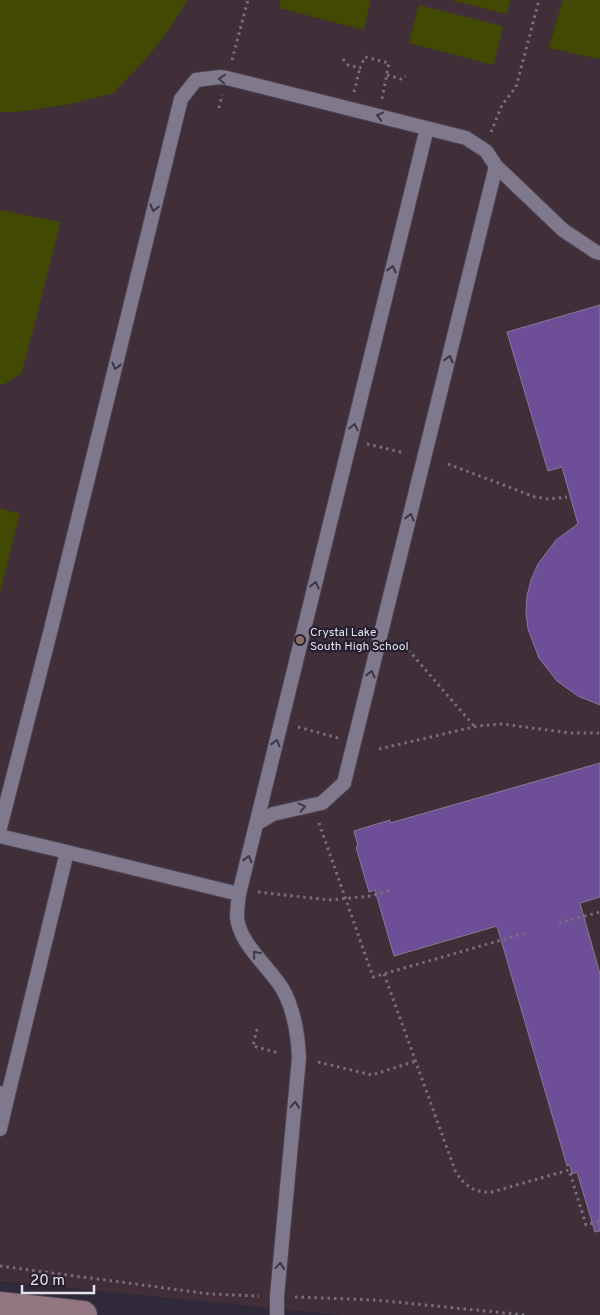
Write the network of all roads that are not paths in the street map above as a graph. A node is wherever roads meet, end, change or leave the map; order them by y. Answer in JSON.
{"nodes":[{"id":1,"x":427,"y":128,"type":"junction"},
{"id":2,"x":496,"y":166,"type":"junction"},
{"id":3,"x":600,"y":253,"type":"edge"},
{"id":4,"x":256,"y":824,"type":"junction"},
{"id":5,"x":0,"y":828,"type":"edge"},
{"id":6,"x":0,"y":836,"type":"edge"},
{"id":7,"x":67,"y":852,"type":"junction"},
{"id":8,"x":239,"y":894,"type":"junction"},
{"id":9,"x":4,"y":1094,"type":"edge"},
{"id":10,"x":0,"y":1129,"type":"edge"},
{"id":11,"x":0,"y":1306,"type":"edge"},
{"id":12,"x":83,"y":1315,"type":"edge"},
{"id":13,"x":278,"y":1315,"type":"edge"}],
"edges":[{"from":1,"to":2,"type":"lane"},
{"from":4,"to":1,"type":"lane","one_way":true},
{"from":1,"to":5,"type":"lane","one_way":true},
{"from":2,"to":3,"type":"lane"},
{"from":4,"to":2,"type":"lane","one_way":true},
{"from":8,"to":4,"type":"lane","one_way":true},
{"from":6,"to":7,"type":"lane"},
{"from":7,"to":8,"type":"lane"},
{"from":7,"to":9,"type":"lane"},
{"from":13,"to":8,"type":"lane","one_way":true},
{"from":9,"to":10,"type":"lane"},
{"from":11,"to":12,"type":"street"}]}
